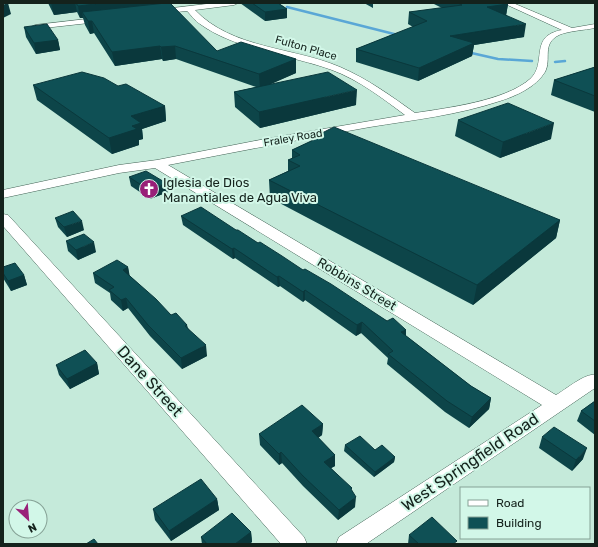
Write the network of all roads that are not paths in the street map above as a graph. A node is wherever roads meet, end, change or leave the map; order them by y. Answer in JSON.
{"nodes":[{"id":1,"x":234,"y":3,"type":"edge"},
{"id":2,"x":507,"y":3,"type":"edge"},
{"id":3,"x":189,"y":8,"type":"junction"},
{"id":4,"x":151,"y":13,"type":"edge"},
{"id":5,"x":113,"y":18,"type":"edge"},
{"id":6,"x":595,"y":26,"type":"edge"},
{"id":7,"x":35,"y":27,"type":"edge"},
{"id":8,"x":570,"y":30,"type":"junction"},
{"id":9,"x":414,"y":117,"type":"junction"},
{"id":10,"x":157,"y":164,"type":"junction"},
{"id":11,"x":3,"y":194,"type":"edge"},
{"id":12,"x":3,"y":218,"type":"edge"},
{"id":13,"x":592,"y":381,"type":"dead end"},
{"id":14,"x":556,"y":404,"type":"junction"},
{"id":15,"x":296,"y":544,"type":"edge"},
{"id":16,"x":347,"y":544,"type":"edge"}],
"edges":[{"from":1,"to":3,"type":"street"},
{"from":2,"to":8,"type":"street"},
{"from":3,"to":4,"type":"street"},
{"from":3,"to":9,"type":"street","name":"Fulton Place"},
{"from":5,"to":7,"type":"street"},
{"from":6,"to":8,"type":"street","name":"Fraley Road"},
{"from":8,"to":9,"type":"street","name":"Fraley Road"},
{"from":9,"to":10,"type":"street","name":"Fraley Road"},
{"from":10,"to":11,"type":"street","name":"Fraley Road"},
{"from":10,"to":14,"type":"street","name":"Robbins Street"},
{"from":12,"to":15,"type":"street","name":"Dane Street"},
{"from":13,"to":14,"type":"street","name":"West Springfield Road"},
{"from":14,"to":16,"type":"street","name":"West Springfield Road"}]}
